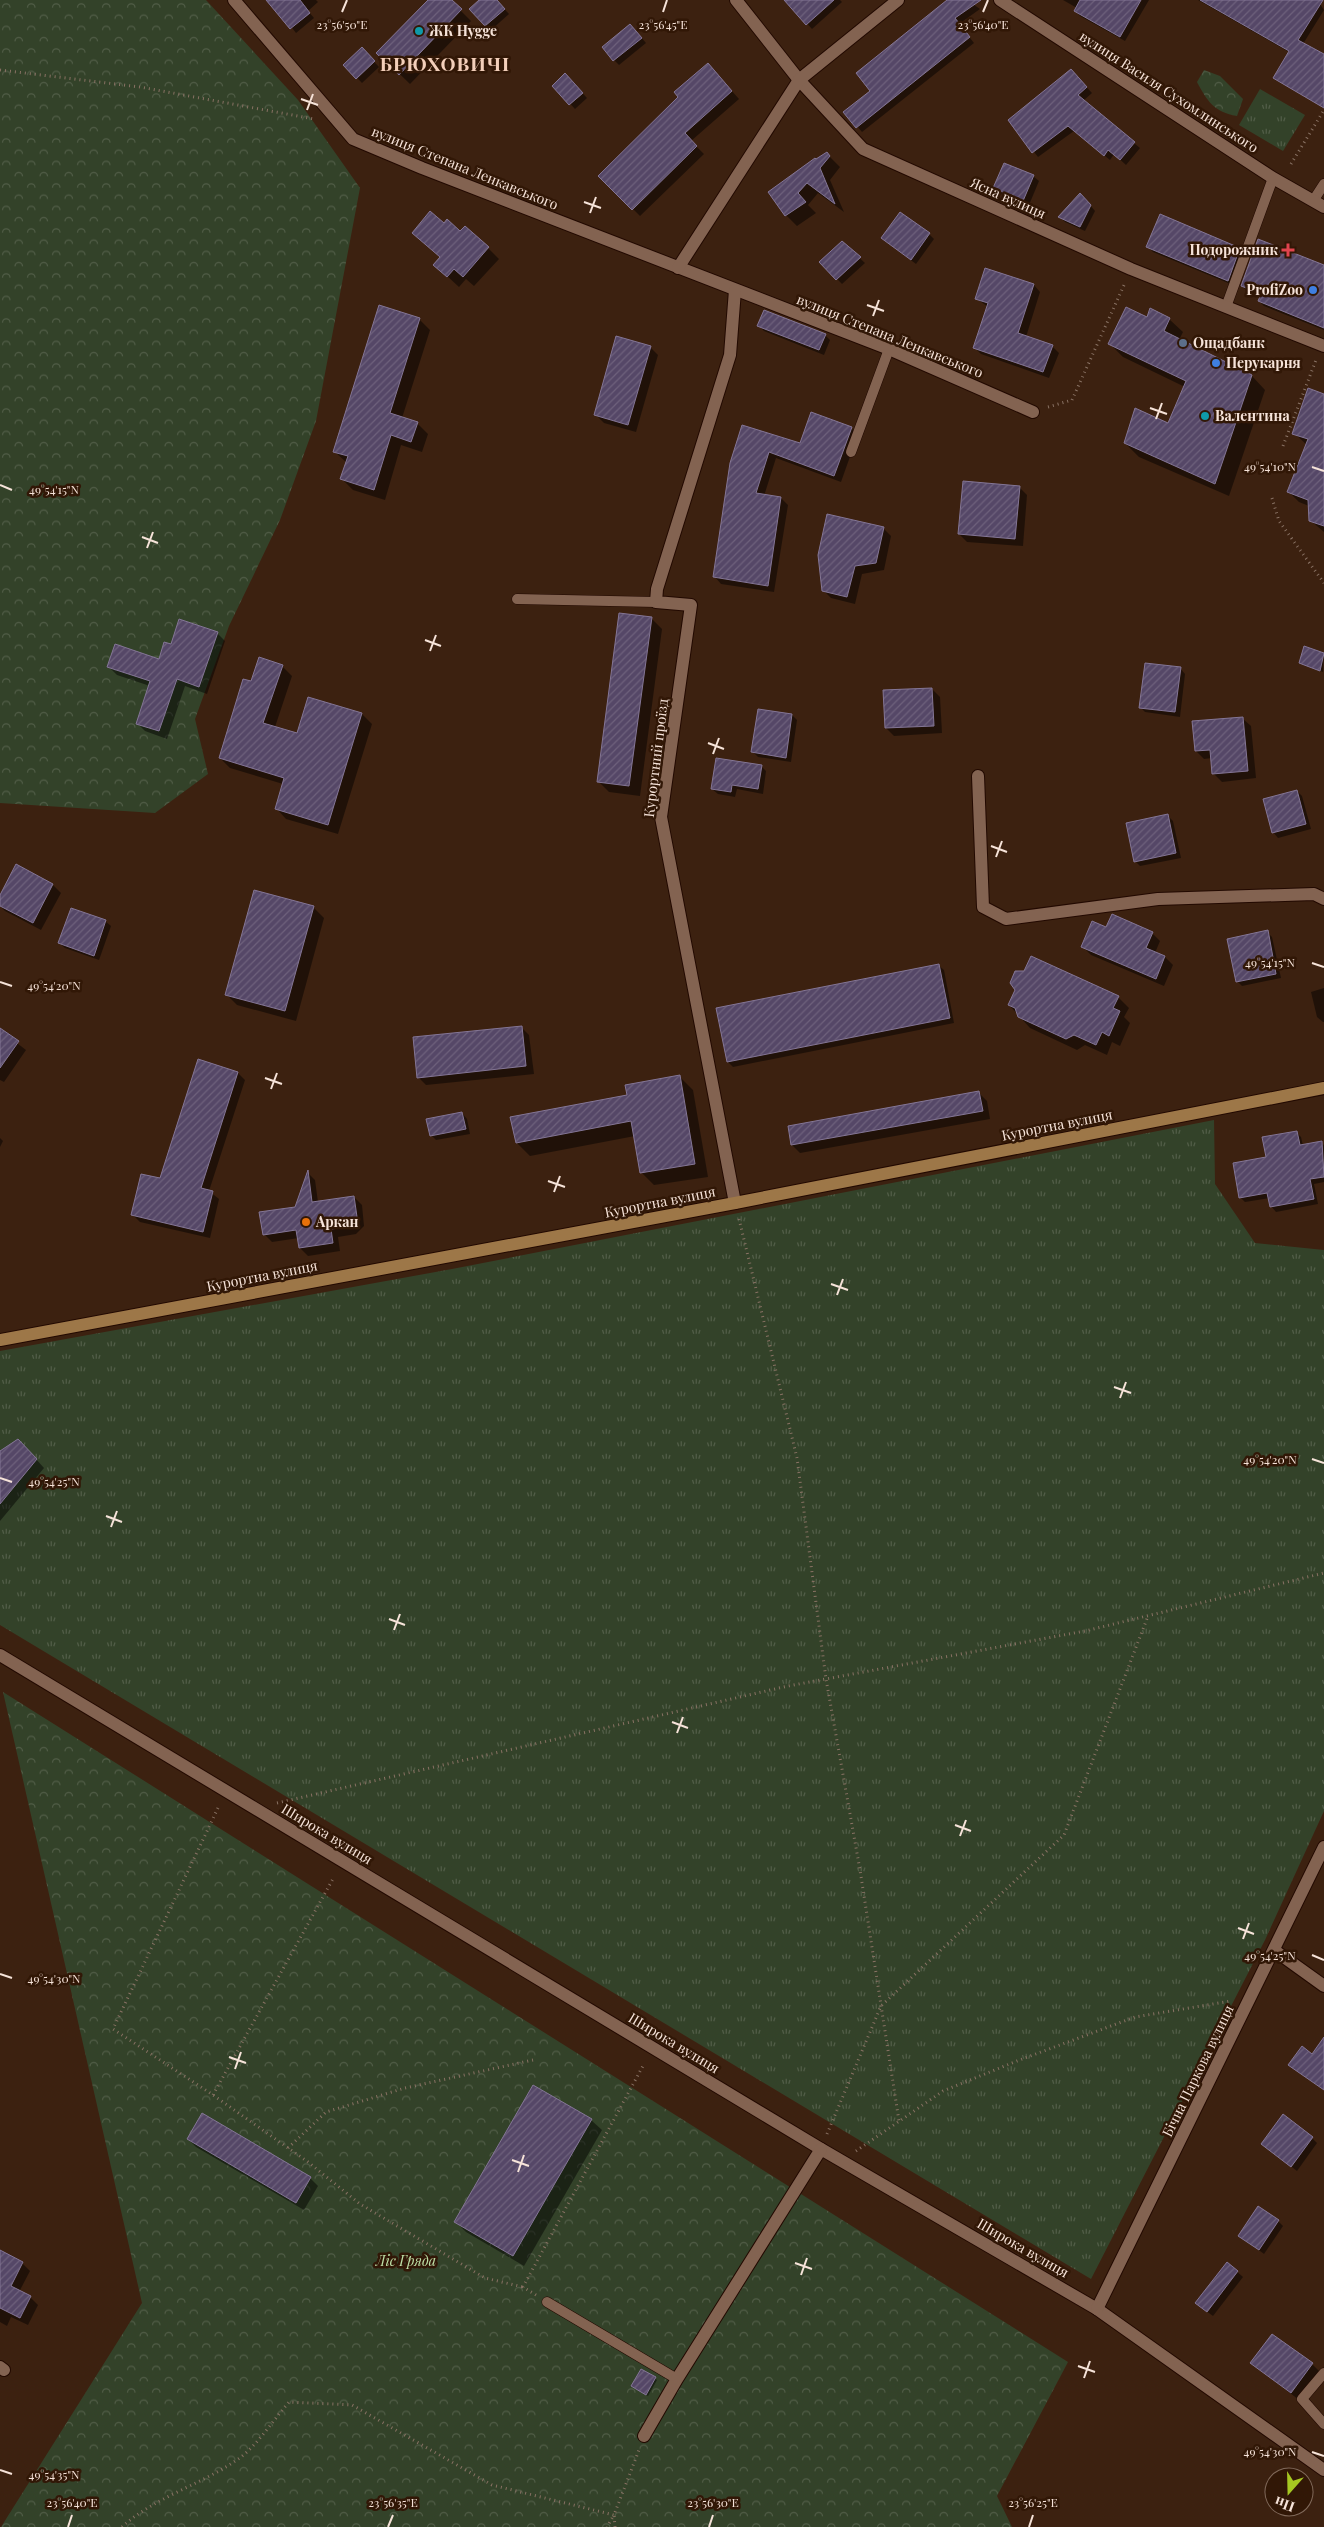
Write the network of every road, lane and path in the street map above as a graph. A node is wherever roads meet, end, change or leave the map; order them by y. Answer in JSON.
{"nodes":[{"id":1,"x":234,"y":0,"type":"edge"},
{"id":2,"x":736,"y":0,"type":"edge"},
{"id":3,"x":898,"y":0,"type":"edge"},
{"id":4,"x":1000,"y":0,"type":"edge"},
{"id":5,"x":0,"y":70,"type":"edge"},
{"id":6,"x":799,"y":80,"type":"junction"},
{"id":7,"x":1324,"y":110,"type":"edge"},
{"id":8,"x":339,"y":124,"type":"junction"},
{"id":9,"x":1291,"y":164,"type":"dead end"},
{"id":10,"x":1273,"y":178,"type":"junction"},
{"id":11,"x":1324,"y":184,"type":"edge"},
{"id":12,"x":1318,"y":204,"type":"edge"},
{"id":13,"x":678,"y":268,"type":"junction"},
{"id":14,"x":1131,"y":269,"type":"junction"},
{"id":15,"x":736,"y":290,"type":"junction"},
{"id":16,"x":1226,"y":307,"type":"junction"},
{"id":17,"x":1323,"y":345,"type":"edge"},
{"id":18,"x":888,"y":349,"type":"junction"},
{"id":19,"x":1033,"y":412,"type":"joint"},
{"id":20,"x":1283,"y":446,"type":"dead end"},
{"id":21,"x":851,"y":452,"type":"dead end"},
{"id":22,"x":1272,"y":498,"type":"dead end"},
{"id":23,"x":1324,"y":583,"type":"edge"},
{"id":24,"x":517,"y":599,"type":"dead end"},
{"id":25,"x":656,"y":602,"type":"junction"},
{"id":26,"x":978,"y":776,"type":"dead end"},
{"id":27,"x":1324,"y":899,"type":"edge"},
{"id":28,"x":1324,"y":1088,"type":"edge"},
{"id":29,"x":735,"y":1203,"type":"junction"},
{"id":30,"x":0,"y":1340,"type":"edge"},
{"id":31,"x":1324,"y":1573,"type":"edge"},
{"id":32,"x":1149,"y":1616,"type":"junction"},
{"id":33,"x":0,"y":1655,"type":"edge"},
{"id":34,"x":826,"y":1679,"type":"junction"},
{"id":35,"x":218,"y":1808,"type":"dead end"},
{"id":36,"x":254,"y":1808,"type":"junction"},
{"id":37,"x":1324,"y":1847,"type":"edge"},
{"id":38,"x":334,"y":1877,"type":"dead end"},
{"id":39,"x":1274,"y":1950,"type":"junction"},
{"id":40,"x":1324,"y":1986,"type":"edge"},
{"id":41,"x":1251,"y":1998,"type":"junction"},
{"id":42,"x":881,"y":2006,"type":"junction"},
{"id":43,"x":533,"y":2060,"type":"dead end"},
{"id":44,"x":644,"y":2064,"type":"dead end"},
{"id":45,"x":213,"y":2095,"type":"junction"},
{"id":46,"x":900,"y":2121,"type":"junction"},
{"id":47,"x":288,"y":2148,"type":"junction"},
{"id":48,"x":821,"y":2148,"type":"junction"},
{"id":49,"x":842,"y":2161,"type":"junction"},
{"id":50,"x":523,"y":2287,"type":"junction"},
{"id":51,"x":548,"y":2302,"type":"joint"},
{"id":52,"x":1097,"y":2309,"type":"junction"},
{"id":53,"x":1324,"y":2373,"type":"edge"},
{"id":54,"x":677,"y":2379,"type":"junction"},
{"id":55,"x":1324,"y":2424,"type":"edge"},
{"id":56,"x":644,"y":2436,"type":"joint"},
{"id":57,"x":1324,"y":2470,"type":"edge"},
{"id":58,"x":614,"y":2516,"type":"junction"},
{"id":59,"x":122,"y":2527,"type":"edge"},
{"id":60,"x":606,"y":2527,"type":"edge"},
{"id":61,"x":615,"y":2527,"type":"edge"}],
"edges":[{"from":1,"to":8,"type":"street","name":"вулиця Степана Ленкавського"},
{"from":2,"to":6,"type":"street","name":"Ясна вулиця"},
{"from":3,"to":6,"type":"street"},
{"from":4,"to":10,"type":"street","name":"вулиця Василя Сухомлинського"},
{"from":5,"to":8,"type":"path"},
{"from":6,"to":13,"type":"street"},
{"from":6,"to":14,"type":"street","name":"Ясна вулиця"},
{"from":7,"to":9,"type":"path"},
{"from":8,"to":13,"type":"street","name":"вулиця Степана Ленкавського"},
{"from":10,"to":12,"type":"street","name":"вулиця Василя Сухомлинського"},
{"from":10,"to":16,"type":"lane"},
{"from":11,"to":12,"type":"lane"},
{"from":13,"to":15,"type":"street","name":"вулиця Степана Ленкавського"},
{"from":14,"to":16,"type":"street","name":"Ясна вулиця"},
{"from":14,"to":19,"type":"path"},
{"from":15,"to":18,"type":"street","name":"вулиця Степана Ленкавського"},
{"from":15,"to":25,"type":"street"},
{"from":16,"to":17,"type":"street","name":"Ясна вулиця"},
{"from":17,"to":20,"type":"path"},
{"from":18,"to":19,"type":"street","name":"вулиця Степана Ленкавського"},
{"from":18,"to":21,"type":"lane"},
{"from":22,"to":23,"type":"path"},
{"from":24,"to":25,"type":"lane","name":"Курортний проїзд"},
{"from":25,"to":29,"type":"street","name":"Курортний проїзд"},
{"from":26,"to":27,"type":"street"},
{"from":28,"to":29,"type":"main road","name":"Курортна вулиця"},
{"from":29,"to":30,"type":"main road","name":"Курортна вулиця"},
{"from":29,"to":34,"type":"path"},
{"from":31,"to":32,"type":"path"},
{"from":32,"to":34,"type":"path"},
{"from":32,"to":42,"type":"path"},
{"from":33,"to":36,"type":"street","name":"Широка вулиця"},
{"from":34,"to":36,"type":"path"},
{"from":34,"to":42,"type":"path"},
{"from":35,"to":45,"type":"path"},
{"from":36,"to":48,"type":"street","name":"Широка вулиця"},
{"from":37,"to":39,"type":"street","name":"Бічна Паркова вулиця"},
{"from":38,"to":45,"type":"path"},
{"from":39,"to":40,"type":"street"},
{"from":39,"to":41,"type":"street","name":"Бічна Паркова вулиця"},
{"from":41,"to":46,"type":"path"},
{"from":41,"to":52,"type":"street","name":"Бічна Паркова вулиця"},
{"from":42,"to":46,"type":"path"},
{"from":42,"to":48,"type":"path"},
{"from":43,"to":47,"type":"path"},
{"from":44,"to":50,"type":"path"},
{"from":45,"to":47,"type":"path"},
{"from":46,"to":49,"type":"path"},
{"from":47,"to":50,"type":"path"},
{"from":48,"to":49,"type":"street","name":"Широка вулиця"},
{"from":48,"to":54,"type":"street"},
{"from":49,"to":52,"type":"street","name":"Широка вулиця"},
{"from":50,"to":51,"type":"path"},
{"from":51,"to":54,"type":"lane"},
{"from":52,"to":57,"type":"street","name":"Широка вулиця"},
{"from":53,"to":55,"type":"lane"},
{"from":54,"to":56,"type":"street"},
{"from":56,"to":58,"type":"path"},
{"from":58,"to":59,"type":"path"},
{"from":58,"to":60,"type":"path"},
{"from":58,"to":61,"type":"path"}]}
